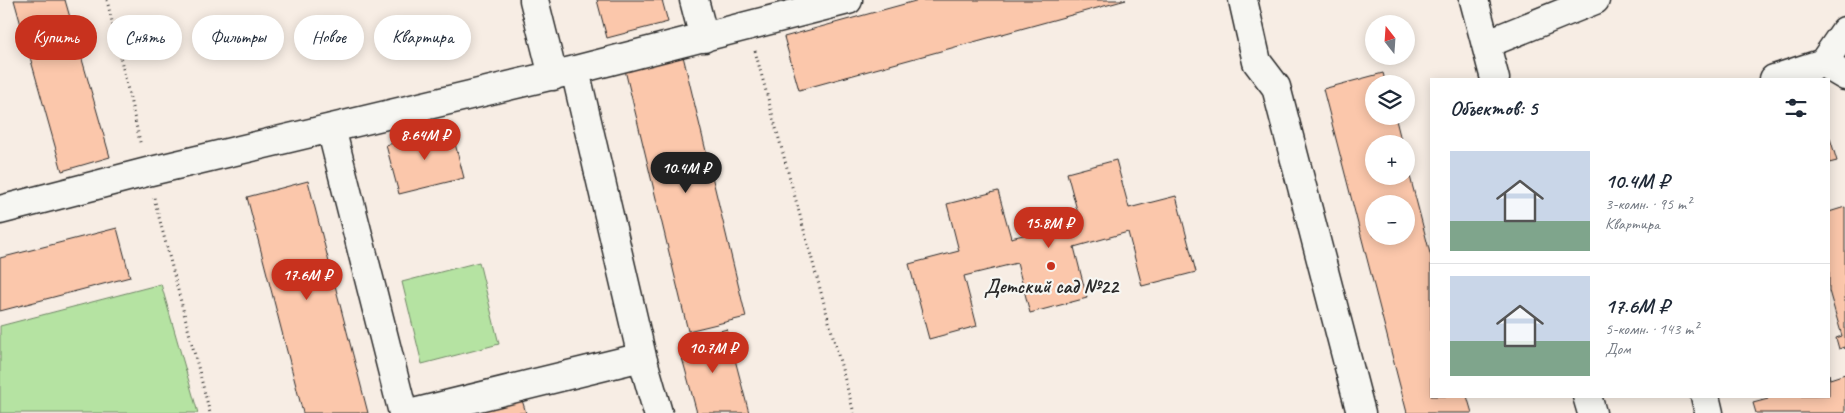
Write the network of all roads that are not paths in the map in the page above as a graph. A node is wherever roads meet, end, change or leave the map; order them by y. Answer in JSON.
{"nodes":[{"id":1,"x":534,"y":0,"type":"edge"},
{"id":2,"x":694,"y":0,"type":"edge"},
{"id":3,"x":848,"y":0,"type":"edge"},
{"id":4,"x":1242,"y":0,"type":"edge"},
{"id":5,"x":1474,"y":0,"type":"edge"},
{"id":6,"x":1595,"y":0,"type":"edge"},
{"id":7,"x":1845,"y":31,"type":"edge"},
{"id":8,"x":704,"y":38,"type":"junction"},
{"id":9,"x":1486,"y":44,"type":"junction"},
{"id":10,"x":1834,"y":69,"type":"edge"},
{"id":11,"x":564,"y":73,"type":"junction"},
{"id":12,"x":1495,"y":78,"type":"edge"},
{"id":13,"x":1780,"y":78,"type":"edge"},
{"id":14,"x":331,"y":128,"type":"junction"},
{"id":15,"x":0,"y":210,"type":"edge"},
{"id":16,"x":642,"y":357,"type":"junction"},
{"id":17,"x":1588,"y":398,"type":"edge"},
{"id":18,"x":1706,"y":398,"type":"edge"},
{"id":19,"x":403,"y":413,"type":"edge"},
{"id":20,"x":414,"y":413,"type":"edge"},
{"id":21,"x":658,"y":413,"type":"edge"},
{"id":22,"x":1361,"y":413,"type":"edge"},
{"id":23,"x":1592,"y":413,"type":"edge"},
{"id":24,"x":1710,"y":413,"type":"edge"}],
"edges":[{"from":1,"to":11,"type":"street"},
{"from":2,"to":8,"type":"street"},
{"from":3,"to":8,"type":"street"},
{"from":4,"to":22,"type":"street"},
{"from":5,"to":9,"type":"street"},
{"from":6,"to":9,"type":"street"},
{"from":7,"to":10,"type":"street"},
{"from":8,"to":11,"type":"street"},
{"from":9,"to":12,"type":"street"},
{"from":10,"to":13,"type":"street"},
{"from":11,"to":14,"type":"street"},
{"from":11,"to":16,"type":"street"},
{"from":14,"to":15,"type":"street"},
{"from":14,"to":19,"type":"street"},
{"from":16,"to":20,"type":"street"},
{"from":16,"to":21,"type":"street"},
{"from":17,"to":23,"type":"street"},
{"from":18,"to":24,"type":"street"}]}
